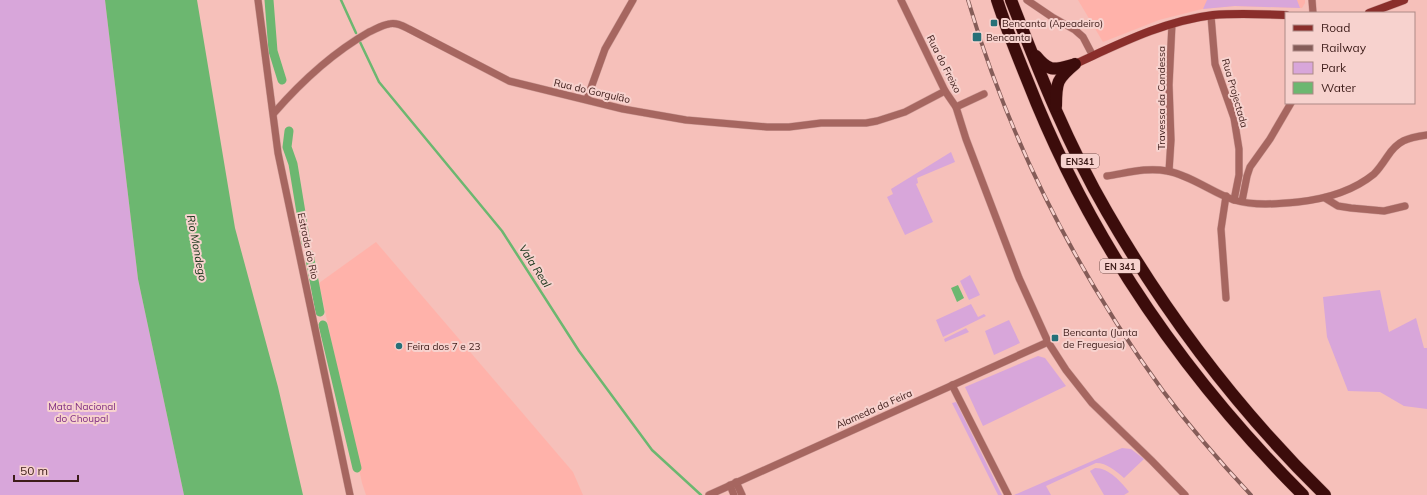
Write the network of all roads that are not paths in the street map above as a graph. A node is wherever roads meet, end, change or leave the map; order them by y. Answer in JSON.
{"nodes":[{"id":1,"x":258,"y":0,"type":"edge"},
{"id":2,"x":632,"y":0,"type":"edge"},
{"id":3,"x":901,"y":0,"type":"edge"},
{"id":4,"x":997,"y":0,"type":"edge"},
{"id":5,"x":1011,"y":0,"type":"edge"},
{"id":6,"x":1027,"y":0,"type":"edge"},
{"id":7,"x":1312,"y":0,"type":"edge"},
{"id":8,"x":1404,"y":0,"type":"edge"},
{"id":9,"x":1313,"y":12,"type":"edge"},
{"id":10,"x":1372,"y":12,"type":"edge"},
{"id":11,"x":1285,"y":15,"type":"edge"},
{"id":12,"x":1212,"y":16,"type":"junction"},
{"id":13,"x":1172,"y":24,"type":"junction"},
{"id":14,"x":1030,"y":49,"type":"junction"},
{"id":15,"x":1093,"y":56,"type":"junction"},
{"id":16,"x":1075,"y":64,"type":"junction"},
{"id":17,"x":945,"y":91,"type":"junction"},
{"id":18,"x":984,"y":94,"type":"dead end"},
{"id":19,"x":587,"y":99,"type":"junction"},
{"id":20,"x":1290,"y":104,"type":"edge"},
{"id":21,"x":956,"y":107,"type":"junction"},
{"id":22,"x":1056,"y":111,"type":"junction"},
{"id":23,"x":274,"y":113,"type":"junction"},
{"id":24,"x":1427,"y":135,"type":"edge"},
{"id":25,"x":1169,"y":171,"type":"junction"},
{"id":26,"x":1107,"y":176,"type":"dead end"},
{"id":27,"x":1226,"y":196,"type":"junction"},
{"id":28,"x":1325,"y":198,"type":"junction"},
{"id":29,"x":1234,"y":200,"type":"junction"},
{"id":30,"x":1242,"y":201,"type":"junction"},
{"id":31,"x":1405,"y":206,"type":"dead end"},
{"id":32,"x":1106,"y":211,"type":"joint"},
{"id":33,"x":1226,"y":298,"type":"dead end"},
{"id":34,"x":1048,"y":342,"type":"junction"},
{"id":35,"x":952,"y":385,"type":"junction"},
{"id":36,"x":733,"y":484,"type":"junction"},
{"id":37,"x":350,"y":495,"type":"edge"},
{"id":38,"x":709,"y":495,"type":"edge"},
{"id":39,"x":734,"y":495,"type":"edge"},
{"id":40,"x":742,"y":495,"type":"edge"},
{"id":41,"x":1008,"y":495,"type":"edge"},
{"id":42,"x":1185,"y":495,"type":"edge"},
{"id":43,"x":1303,"y":495,"type":"edge"},
{"id":44,"x":1325,"y":495,"type":"edge"}],
"edges":[{"from":1,"to":23,"type":"street","name":"Estrada do Rio"},
{"from":2,"to":19,"type":"street"},
{"from":3,"to":17,"type":"street","name":"Rua do Freixo"},
{"from":4,"to":43,"type":"highway","number":"EN 341"},
{"from":5,"to":14,"type":"highway"},
{"from":6,"to":15,"type":"street"},
{"from":7,"to":9,"type":"street"},
{"from":8,"to":10,"type":"street"},
{"from":11,"to":12,"type":"street"},
{"from":12,"to":13,"type":"street"},
{"from":12,"to":29,"type":"street","name":"Rua Projectada"},
{"from":13,"to":15,"type":"street"},
{"from":13,"to":25,"type":"street","name":"Travessa da Condessa"},
{"from":14,"to":16,"type":"highway"},
{"from":14,"to":22,"type":"highway"},
{"from":15,"to":16,"type":"street"},
{"from":16,"to":22,"type":"highway"},
{"from":17,"to":19,"type":"street","name":"Rua do Gorgulão"},
{"from":17,"to":21,"type":"street","name":"Rua do Freixo"},
{"from":18,"to":21,"type":"street"},
{"from":19,"to":23,"type":"street","name":"Rua do Gorgulão"},
{"from":20,"to":30,"type":"street"},
{"from":21,"to":34,"type":"street","name":"Rua do Freixo"},
{"from":22,"to":32,"type":"highway","number":"EN341"},
{"from":23,"to":37,"type":"street","name":"Estrada do Rio"},
{"from":24,"to":28,"type":"street"},
{"from":25,"to":26,"type":"street"},
{"from":25,"to":27,"type":"street"},
{"from":27,"to":29,"type":"street"},
{"from":27,"to":33,"type":"street"},
{"from":28,"to":30,"type":"street"},
{"from":28,"to":31,"type":"street"},
{"from":29,"to":30,"type":"street"},
{"from":32,"to":44,"type":"highway","number":"EN 341"},
{"from":34,"to":35,"type":"street","name":"Alameda da Feira"},
{"from":34,"to":42,"type":"street","name":"Rua do Freixo"},
{"from":35,"to":36,"type":"street","name":"Alameda da Feira"},
{"from":35,"to":41,"type":"street"},
{"from":36,"to":38,"type":"street","name":"Alameda da Feira"},
{"from":36,"to":39,"type":"street"},
{"from":36,"to":40,"type":"street"}]}
